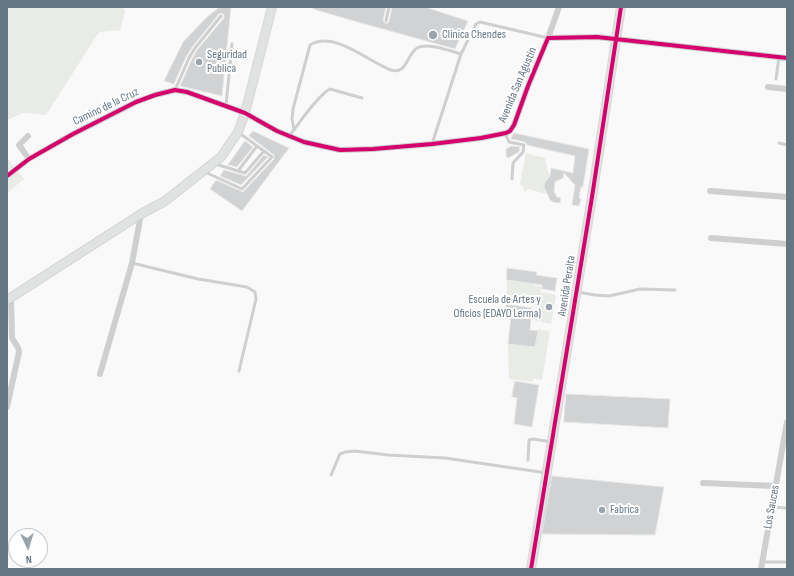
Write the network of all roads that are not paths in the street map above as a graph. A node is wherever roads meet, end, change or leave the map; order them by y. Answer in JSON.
{"nodes":[{"id":1,"x":272,"y":7,"type":"edge"},
{"id":2,"x":389,"y":7,"type":"edge"},
{"id":3,"x":558,"y":7,"type":"edge"},
{"id":4,"x":622,"y":7,"type":"edge"},
{"id":5,"x":221,"y":16,"type":"dead end"},
{"id":6,"x":386,"y":21,"type":"dead end"},
{"id":7,"x":548,"y":38,"type":"junction"},
{"id":8,"x":616,"y":40,"type":"junction"},
{"id":9,"x":232,"y":44,"type":"dead end"},
{"id":10,"x":461,"y":54,"type":"junction"},
{"id":11,"x":779,"y":57,"type":"junction"},
{"id":12,"x":787,"y":58,"type":"edge"},
{"id":13,"x":776,"y":79,"type":"dead end"},
{"id":14,"x":768,"y":87,"type":"dead end"},
{"id":15,"x":787,"y":89,"type":"edge"},
{"id":16,"x":175,"y":90,"type":"junction"},
{"id":17,"x":362,"y":98,"type":"dead end"},
{"id":18,"x":226,"y":105,"type":"junction"},
{"id":19,"x":245,"y":113,"type":"junction"},
{"id":20,"x":294,"y":129,"type":"junction"},
{"id":21,"x":238,"y":132,"type":"junction"},
{"id":22,"x":505,"y":133,"type":"junction"},
{"id":23,"x":28,"y":136,"type":"dead end"},
{"id":24,"x":289,"y":136,"type":"junction"},
{"id":25,"x":432,"y":144,"type":"junction"},
{"id":26,"x":779,"y":144,"type":"dead end"},
{"id":27,"x":787,"y":145,"type":"edge"},
{"id":28,"x":257,"y":146,"type":"junction"},
{"id":29,"x":264,"y":151,"type":"junction"},
{"id":30,"x":29,"y":159,"type":"junction"},
{"id":31,"x":213,"y":163,"type":"junction"},
{"id":32,"x":203,"y":171,"type":"junction"},
{"id":33,"x":238,"y":171,"type":"junction"},
{"id":34,"x":7,"y":176,"type":"edge"},
{"id":35,"x":512,"y":179,"type":"dead end"},
{"id":36,"x":710,"y":191,"type":"dead end"},
{"id":37,"x":787,"y":197,"type":"edge"},
{"id":38,"x":141,"y":214,"type":"junction"},
{"id":39,"x":711,"y":238,"type":"dead end"},
{"id":40,"x":787,"y":244,"type":"edge"},
{"id":41,"x":132,"y":263,"type":"junction"},
{"id":42,"x":675,"y":290,"type":"dead end"},
{"id":43,"x":576,"y":292,"type":"junction"},
{"id":44,"x":9,"y":299,"type":"edge"},
{"id":45,"x":239,"y":371,"type":"dead end"},
{"id":46,"x":100,"y":374,"type":"dead end"},
{"id":47,"x":7,"y":407,"type":"edge"},
{"id":48,"x":787,"y":422,"type":"edge"},
{"id":49,"x":552,"y":442,"type":"junction"},
{"id":50,"x":528,"y":460,"type":"dead end"},
{"id":51,"x":547,"y":473,"type":"junction"},
{"id":52,"x":331,"y":475,"type":"dead end"},
{"id":53,"x":703,"y":483,"type":"dead end"},
{"id":54,"x":775,"y":486,"type":"junction"},
{"id":55,"x":772,"y":507,"type":"junction"},
{"id":56,"x":787,"y":508,"type":"edge"},
{"id":57,"x":787,"y":562,"type":"edge"},
{"id":58,"x":762,"y":566,"type":"edge"},
{"id":59,"x":531,"y":569,"type":"edge"}],
"edges":[{"from":1,"to":19,"type":"street"},
{"from":2,"to":6,"type":"lane"},
{"from":3,"to":7,"type":"street"},
{"from":4,"to":8,"type":"street","name":"Avenida Peralta"},
{"from":5,"to":16,"type":"lane"},
{"from":7,"to":8,"type":"street","name":"Avenida San Agustin"},
{"from":7,"to":10,"type":"lane"},
{"from":7,"to":22,"type":"street","name":"Avenida San Agustin"},
{"from":8,"to":11,"type":"street","name":"Avenida San Agustin"},
{"from":8,"to":43,"type":"street","name":"Avenida Peralta"},
{"from":9,"to":18,"type":"lane"},
{"from":10,"to":20,"type":"lane"},
{"from":10,"to":25,"type":"lane"},
{"from":11,"to":12,"type":"street","name":"Avenida San Agustin"},
{"from":11,"to":13,"type":"lane"},
{"from":14,"to":15,"type":"street"},
{"from":16,"to":18,"type":"street","name":"Camino de la Cruz"},
{"from":16,"to":30,"type":"street","name":"Camino de la Cruz"},
{"from":17,"to":20,"type":"lane"},
{"from":18,"to":19,"type":"street","name":"Camino de la Cruz"},
{"from":19,"to":21,"type":"street"},
{"from":19,"to":24,"type":"street","name":"Avenida San Agustin"},
{"from":20,"to":24,"type":"lane"},
{"from":21,"to":28,"type":"lane"},
{"from":21,"to":31,"type":"street"},
{"from":22,"to":25,"type":"street","name":"Avenida San Agustin"},
{"from":22,"to":35,"type":"lane"},
{"from":23,"to":30,"type":"street"},
{"from":24,"to":25,"type":"street","name":"Avenida San Agustin"},
{"from":26,"to":27,"type":"lane"},
{"from":28,"to":29,"type":"lane"},
{"from":28,"to":33,"type":"lane"},
{"from":29,"to":32,"type":"lane"},
{"from":29,"to":33,"type":"lane"},
{"from":30,"to":34,"type":"street","name":"Camino de la Cruz"},
{"from":31,"to":32,"type":"street"},
{"from":31,"to":33,"type":"lane"},
{"from":32,"to":38,"type":"street"},
{"from":36,"to":37,"type":"street"},
{"from":38,"to":41,"type":"street"},
{"from":38,"to":44,"type":"street"},
{"from":39,"to":40,"type":"street"},
{"from":41,"to":45,"type":"lane"},
{"from":41,"to":46,"type":"street"},
{"from":42,"to":43,"type":"lane"},
{"from":43,"to":49,"type":"street","name":"Avenida Peralta"},
{"from":44,"to":47,"type":"street"},
{"from":48,"to":54,"type":"street","name":"Los Sauces"},
{"from":49,"to":50,"type":"lane"},
{"from":49,"to":51,"type":"street","name":"Avenida Peralta"},
{"from":51,"to":52,"type":"lane"},
{"from":51,"to":59,"type":"street","name":"Avenida Peralta"},
{"from":53,"to":54,"type":"street"},
{"from":54,"to":55,"type":"street","name":"Los Sauces"},
{"from":55,"to":56,"type":"lane"},
{"from":55,"to":58,"type":"street","name":"Los Sauces"},
{"from":57,"to":58,"type":"lane"}]}
